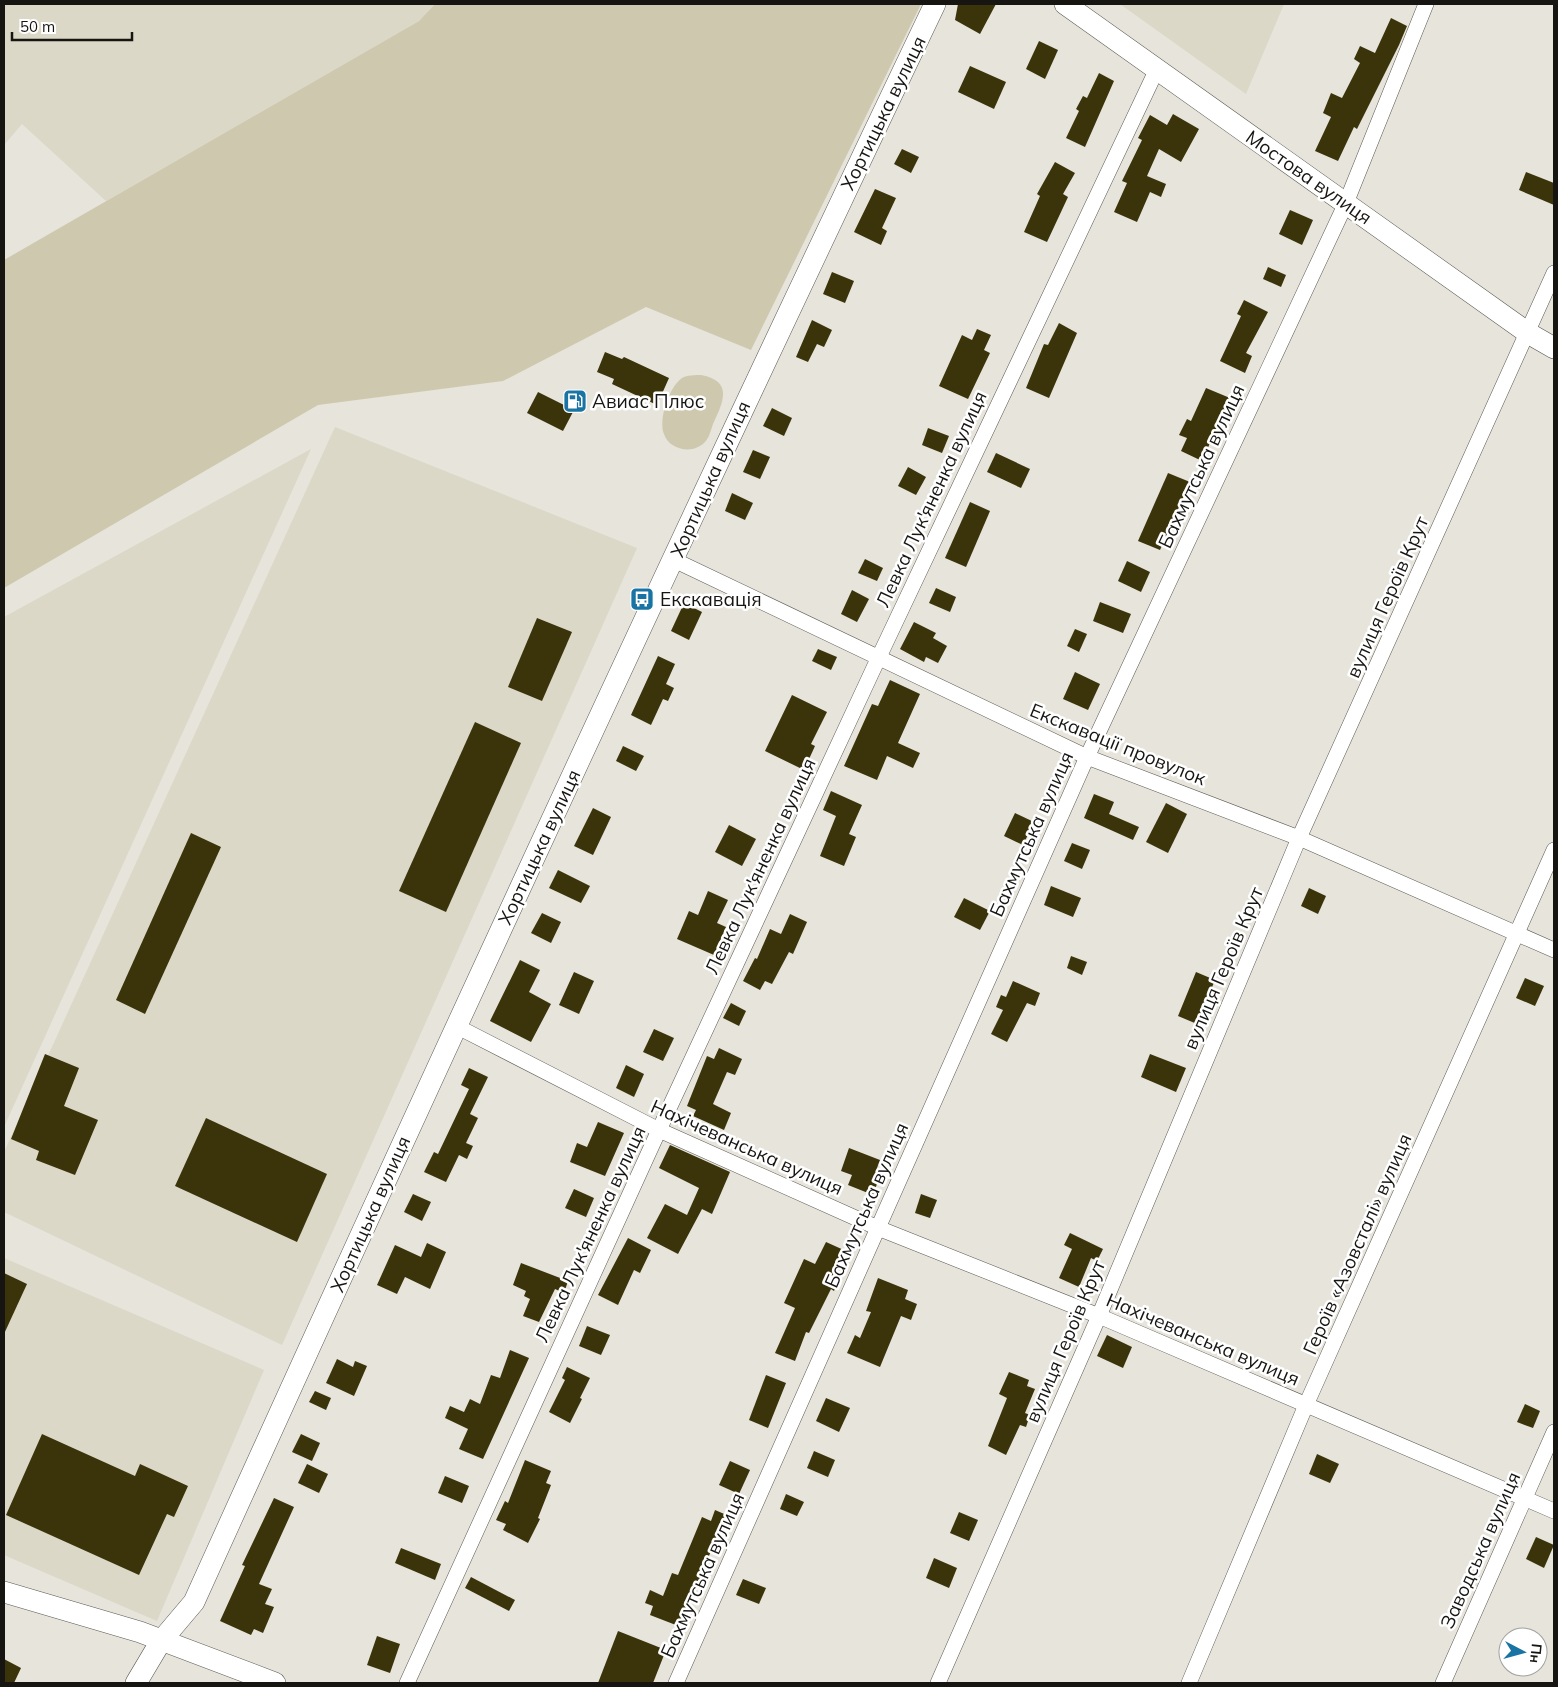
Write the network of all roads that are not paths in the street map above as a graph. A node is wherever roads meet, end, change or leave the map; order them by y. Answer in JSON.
{"nodes":[{"id":1,"x":935,"y":4,"type":"edge"},
{"id":2,"x":1065,"y":4,"type":"edge"},
{"id":3,"x":1426,"y":4,"type":"edge"},
{"id":4,"x":1157,"y":69,"type":"junction"},
{"id":5,"x":1346,"y":203,"type":"junction"},
{"id":6,"x":1554,"y":273,"type":"edge"},
{"id":7,"x":1528,"y":333,"type":"junction"},
{"id":8,"x":1554,"y":348,"type":"edge"},
{"id":9,"x":674,"y":560,"type":"junction"},
{"id":10,"x":878,"y":659,"type":"junction"},
{"id":11,"x":1087,"y":757,"type":"junction"},
{"id":12,"x":1300,"y":838,"type":"junction"},
{"id":13,"x":1554,"y":850,"type":"edge"},
{"id":14,"x":1518,"y":933,"type":"junction"},
{"id":15,"x":1554,"y":950,"type":"edge"},
{"id":16,"x":456,"y":1026,"type":"junction"},
{"id":17,"x":659,"y":1130,"type":"junction"},
{"id":18,"x":878,"y":1228,"type":"junction"},
{"id":19,"x":1099,"y":1316,"type":"junction"},
{"id":20,"x":1306,"y":1405,"type":"junction"},
{"id":21,"x":1554,"y":1432,"type":"edge"},
{"id":22,"x":1525,"y":1498,"type":"junction"},
{"id":23,"x":1554,"y":1511,"type":"edge"},
{"id":24,"x":4,"y":1592,"type":"edge"},
{"id":25,"x":161,"y":1641,"type":"junction"},
{"id":26,"x":136,"y":1683,"type":"edge"},
{"id":27,"x":275,"y":1683,"type":"edge"},
{"id":28,"x":407,"y":1683,"type":"edge"},
{"id":29,"x":676,"y":1683,"type":"edge"},
{"id":30,"x":938,"y":1683,"type":"edge"},
{"id":31,"x":1188,"y":1683,"type":"edge"},
{"id":32,"x":1443,"y":1683,"type":"edge"}],
"edges":[{"from":1,"to":9,"type":"street","name":"Хортицька вулиця"},
{"from":2,"to":4,"type":"street","name":"Мостова вулиця"},
{"from":3,"to":5,"type":"street","name":"Бахмутська вулиця"},
{"from":4,"to":5,"type":"street","name":"Мостова вулиця"},
{"from":4,"to":10,"type":"street","name":"Левка Лук'яненка вулиця"},
{"from":5,"to":7,"type":"street","name":"Мостова вулиця"},
{"from":5,"to":11,"type":"street","name":"Бахмутська вулиця"},
{"from":6,"to":7,"type":"street","name":"вулиця Героїв Крут"},
{"from":7,"to":8,"type":"street","name":"Мостова вулиця"},
{"from":7,"to":12,"type":"street","name":"вулиця Героїв Крут"},
{"from":9,"to":10,"type":"street","name":"Екскавації провулок"},
{"from":9,"to":16,"type":"street","name":"Хортицька вулиця"},
{"from":10,"to":11,"type":"street","name":"Екскавації провулок"},
{"from":10,"to":17,"type":"street","name":"Левка Лук'яненка вулиця"},
{"from":11,"to":12,"type":"street","name":"Екскавації провулок"},
{"from":11,"to":18,"type":"street","name":"Бахмутська вулиця"},
{"from":12,"to":14,"type":"street","name":"Екскавації провулок"},
{"from":12,"to":19,"type":"street","name":"вулиця Героїв Крут"},
{"from":13,"to":14,"type":"street","name":"Героїв «Азовсталі» вулиця"},
{"from":14,"to":15,"type":"street","name":"Екскавації провулок"},
{"from":14,"to":20,"type":"street","name":"Героїв «Азовсталі» вулиця"},
{"from":16,"to":17,"type":"street","name":"Нахічеванська вулиця"},
{"from":16,"to":25,"type":"street","name":"Хортицька вулиця"},
{"from":17,"to":18,"type":"street","name":"Нахічеванська вулиця"},
{"from":17,"to":28,"type":"street","name":"Левка Лук'яненка вулиця"},
{"from":18,"to":19,"type":"street","name":"Нахічеванська вулиця"},
{"from":18,"to":29,"type":"street","name":"Бахмутська вулиця"},
{"from":19,"to":20,"type":"street","name":"Нахічеванська вулиця"},
{"from":19,"to":30,"type":"street","name":"вулиця Героїв Крут"},
{"from":20,"to":22,"type":"street","name":"Нахічеванська вулиця"},
{"from":20,"to":31,"type":"street","name":"Героїв «Азовсталі» вулиця"},
{"from":21,"to":22,"type":"street","name":"Заводська вулиця"},
{"from":22,"to":23,"type":"street","name":"Нахічеванська вулиця"},
{"from":22,"to":32,"type":"street","name":"Заводська вулиця"},
{"from":24,"to":25,"type":"street"},
{"from":25,"to":26,"type":"street","name":"Хортицька вулиця"},
{"from":25,"to":27,"type":"street"}]}
